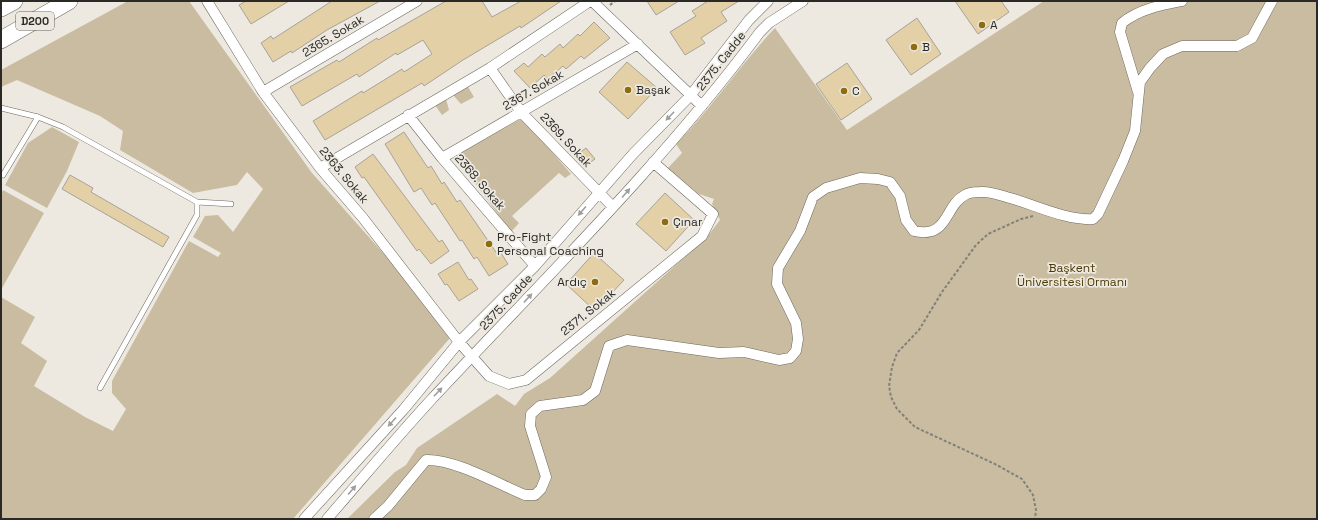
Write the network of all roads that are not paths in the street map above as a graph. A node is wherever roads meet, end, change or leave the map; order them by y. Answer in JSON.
{"nodes":[{"id":1,"x":14,"y":1,"type":"edge"},
{"id":2,"x":69,"y":1,"type":"edge"},
{"id":3,"x":417,"y":1,"type":"edge"},
{"id":4,"x":591,"y":1,"type":"edge"},
{"id":5,"x":768,"y":1,"type":"edge"},
{"id":6,"x":803,"y":1,"type":"edge"},
{"id":7,"x":1182,"y":1,"type":"edge"},
{"id":8,"x":1272,"y":1,"type":"edge"},
{"id":9,"x":211,"y":2,"type":"edge"},
{"id":10,"x":1,"y":8,"type":"edge"},
{"id":11,"x":1,"y":40,"type":"edge"},
{"id":12,"x":638,"y":44,"type":"junction"},
{"id":13,"x":490,"y":68,"type":"junction"},
{"id":14,"x":263,"y":92,"type":"junction"},
{"id":15,"x":1138,"y":94,"type":"junction"},
{"id":16,"x":690,"y":96,"type":"junction"},
{"id":17,"x":702,"y":106,"type":"junction"},
{"id":18,"x":1,"y":108,"type":"edge"},
{"id":19,"x":522,"y":112,"type":"junction"},
{"id":20,"x":408,"y":115,"type":"junction"},
{"id":21,"x":38,"y":117,"type":"junction"},
{"id":22,"x":442,"y":158,"type":"junction"},
{"id":23,"x":653,"y":162,"type":"junction"},
{"id":24,"x":320,"y":168,"type":"junction"},
{"id":25,"x":3,"y":175,"type":"dead end"},
{"id":26,"x":598,"y":193,"type":"junction"},
{"id":27,"x":197,"y":202,"type":"junction"},
{"id":28,"x":231,"y":204,"type":"dead end"},
{"id":29,"x":613,"y":207,"type":"junction"},
{"id":30,"x":535,"y":266,"type":"junction"},
{"id":31,"x":459,"y":342,"type":"junction"},
{"id":32,"x":473,"y":356,"type":"junction"},
{"id":33,"x":100,"y":388,"type":"dead end"},
{"id":34,"x":304,"y":519,"type":"edge"},
{"id":35,"x":327,"y":519,"type":"edge"},
{"id":36,"x":374,"y":519,"type":"edge"}],
"edges":[{"from":1,"to":10,"type":"highway","number":"D200"},
{"from":2,"to":11,"type":"highway","number":"D200"},
{"from":3,"to":14,"type":"street","name":"2365. Sokak"},
{"from":4,"to":12,"type":"street"},
{"from":4,"to":13,"type":"street"},
{"from":5,"to":16,"type":"street","name":"2375. Cadde"},
{"from":6,"to":17,"type":"street","name":"2375. Cadde"},
{"from":7,"to":15,"type":"street"},
{"from":8,"to":15,"type":"street"},
{"from":9,"to":14,"type":"street","name":"2363. Sokak"},
{"from":12,"to":16,"type":"street"},
{"from":12,"to":19,"type":"street","name":"2367. Sokak"},
{"from":13,"to":19,"type":"street","name":"2369. Sokak"},
{"from":13,"to":20,"type":"street"},
{"from":14,"to":24,"type":"street","name":"2363. Sokak"},
{"from":15,"to":36,"type":"street"},
{"from":16,"to":17,"type":"street"},
{"from":16,"to":26,"type":"street","name":"2375. Cadde","one_way":true},
{"from":17,"to":23,"type":"street","name":"2375. Cadde"},
{"from":18,"to":21,"type":"lane"},
{"from":19,"to":22,"type":"street","name":"2367. Sokak"},
{"from":19,"to":26,"type":"street","name":"2369. Sokak"},
{"from":20,"to":22,"type":"street","name":"2368. Sokak"},
{"from":20,"to":24,"type":"street"},
{"from":21,"to":25,"type":"lane"},
{"from":21,"to":27,"type":"lane"},
{"from":22,"to":30,"type":"street","name":"2368. Sokak"},
{"from":29,"to":23,"type":"street","name":"2375. Cadde","one_way":true},
{"from":23,"to":32,"type":"street","name":"2371. Sokak"},
{"from":24,"to":31,"type":"street","name":"2363. Sokak"},
{"from":26,"to":29,"type":"street","name":"2369. Sokak"},
{"from":26,"to":30,"type":"street","name":"2375. Cadde","one_way":true},
{"from":27,"to":28,"type":"lane"},
{"from":27,"to":33,"type":"lane"},
{"from":32,"to":29,"type":"street","name":"2375. Cadde","one_way":true},
{"from":30,"to":31,"type":"street","name":"2375. Cadde"},
{"from":31,"to":32,"type":"street","name":"2363. Sokak"},
{"from":31,"to":34,"type":"street","name":"2375. Cadde","one_way":true},
{"from":35,"to":32,"type":"street","name":"2375. Cadde","one_way":true}]}
